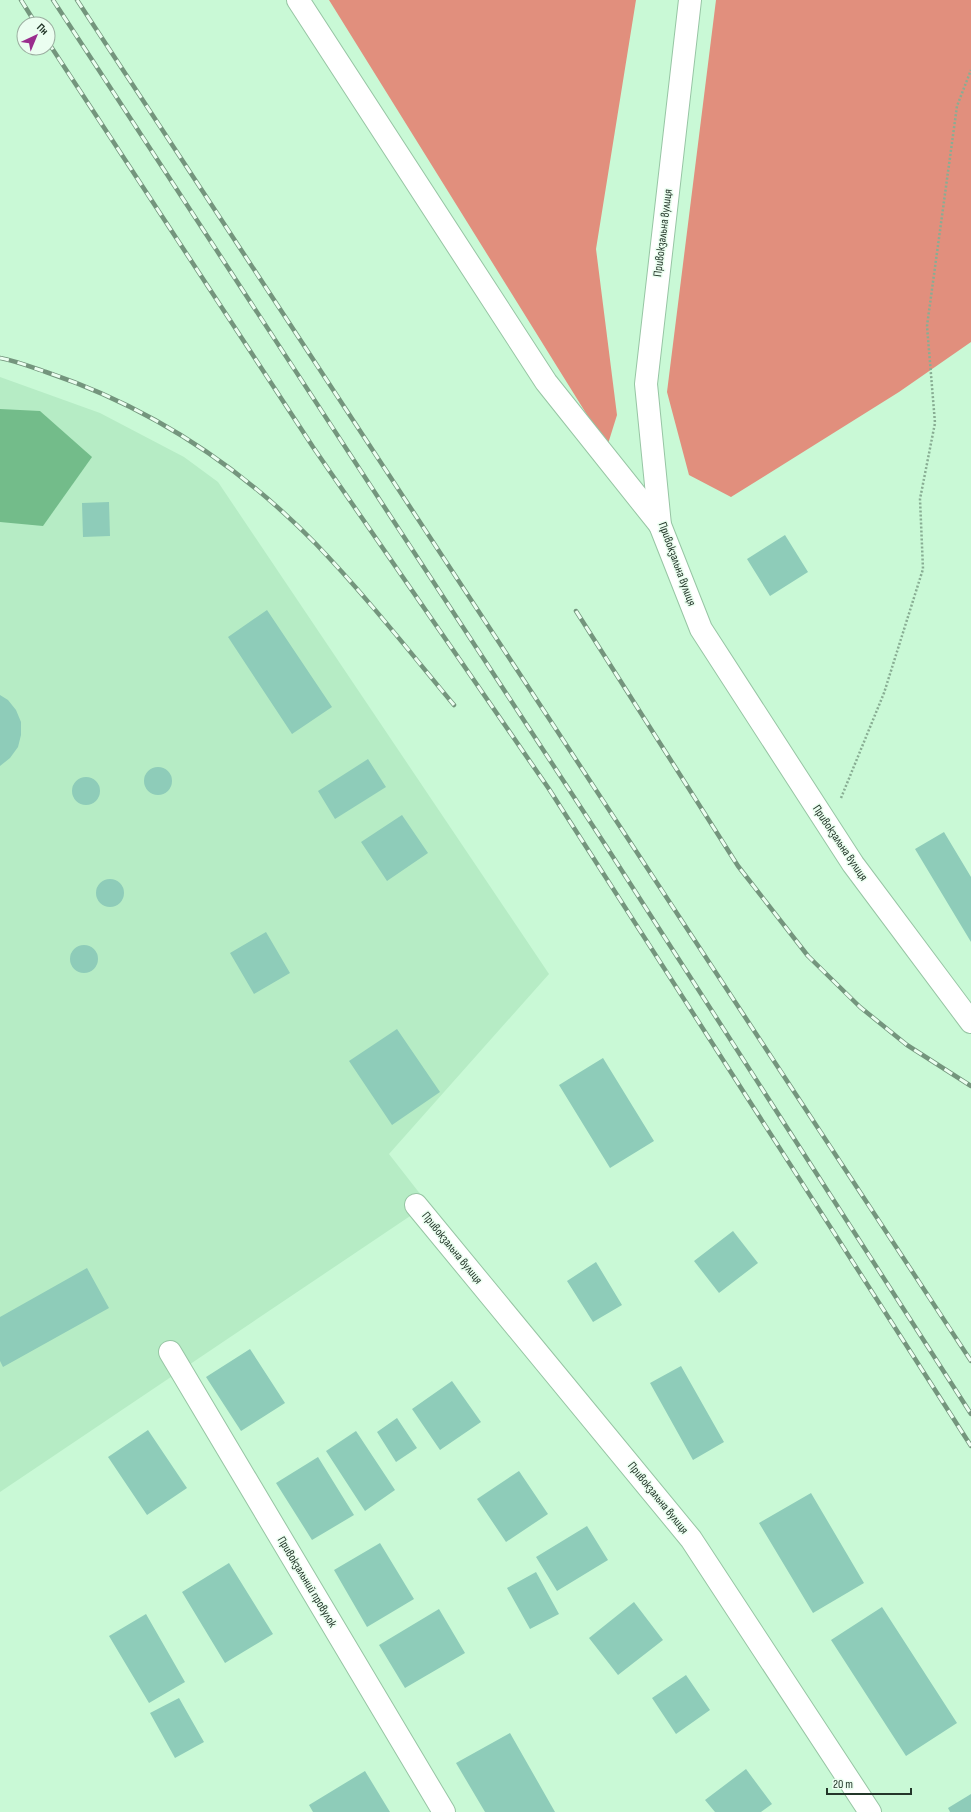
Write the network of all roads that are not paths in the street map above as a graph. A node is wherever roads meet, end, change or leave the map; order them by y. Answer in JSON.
{"nodes":[{"id":1,"x":298,"y":0,"type":"edge"},
{"id":2,"x":690,"y":0,"type":"edge"},
{"id":3,"x":660,"y":525,"type":"junction"},
{"id":4,"x":971,"y":1022,"type":"edge"},
{"id":5,"x":416,"y":1205,"type":"dead end"},
{"id":6,"x":170,"y":1352,"type":"dead end"},
{"id":7,"x":444,"y":1812,"type":"edge"},
{"id":8,"x":870,"y":1812,"type":"edge"}],
"edges":[{"from":1,"to":3,"type":"street"},
{"from":2,"to":3,"type":"street","name":"Привокзальна вулиця"},
{"from":3,"to":4,"type":"street","name":"Привокзальна вулиця"},
{"from":5,"to":8,"type":"street","name":"Привокзальна вулиця"},
{"from":6,"to":7,"type":"street","name":"Привокзальний провулок"}]}
